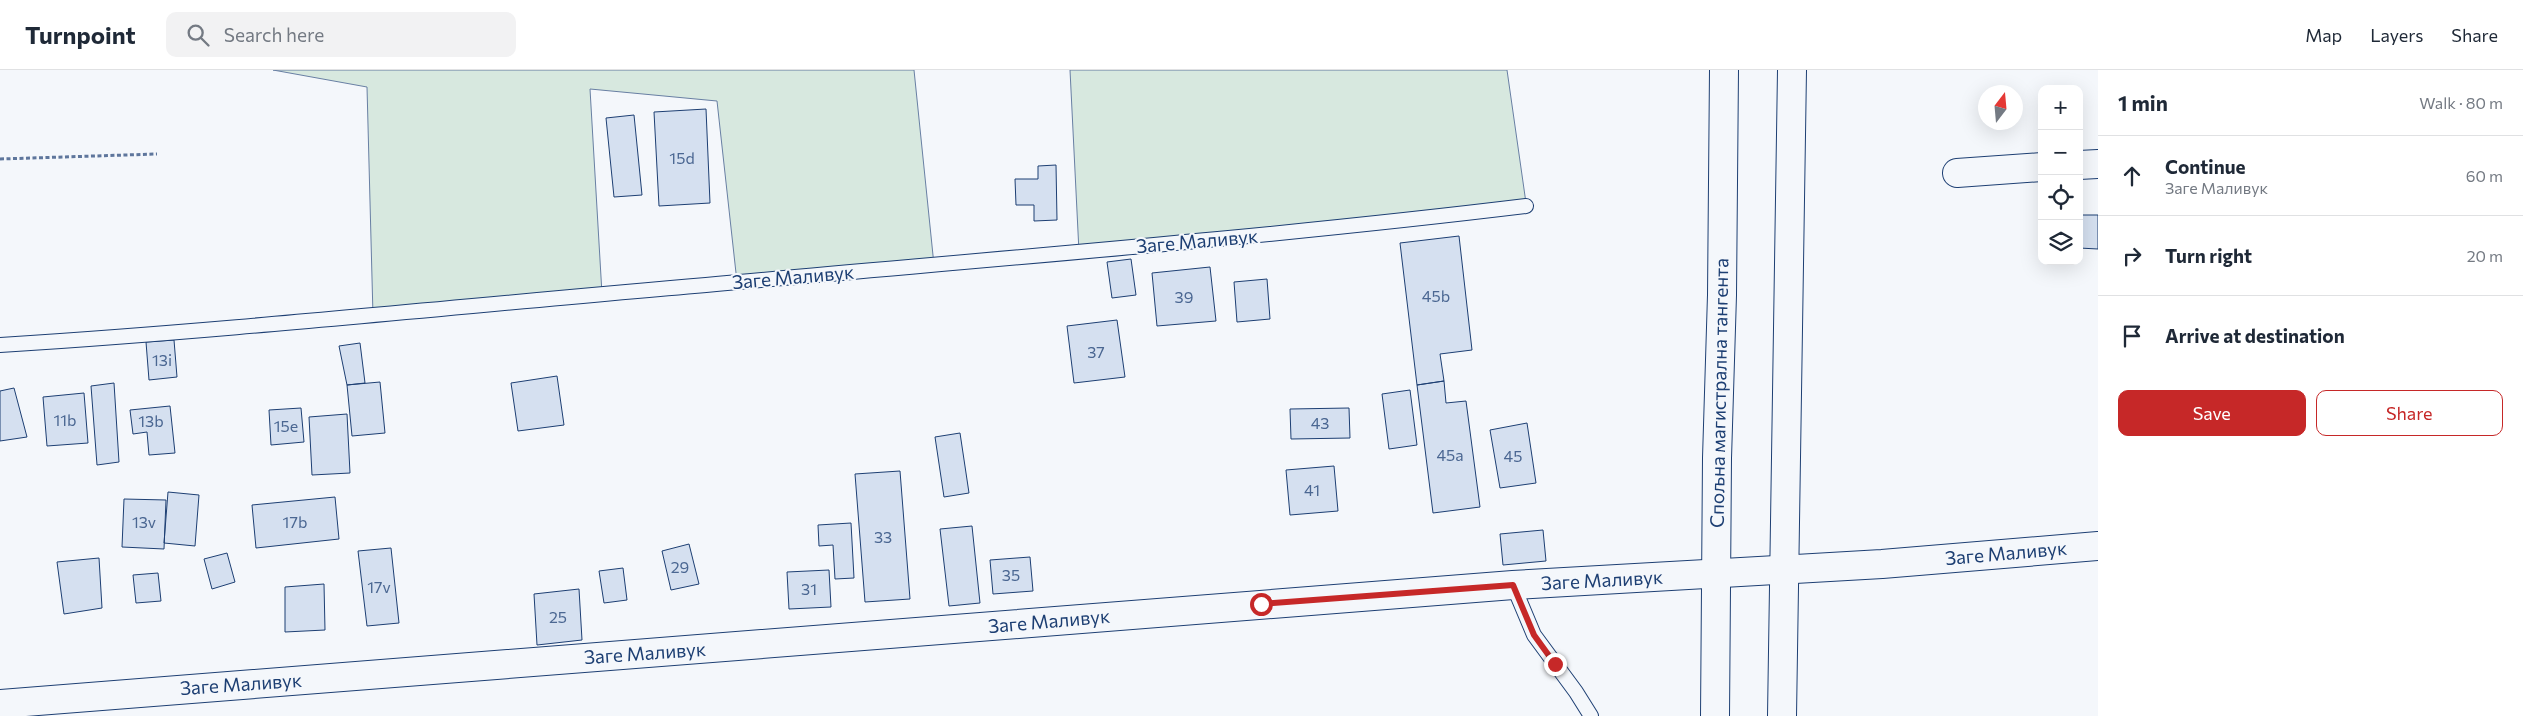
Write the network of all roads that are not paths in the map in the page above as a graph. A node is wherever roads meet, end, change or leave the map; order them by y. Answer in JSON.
{"nodes":[{"id":1,"x":1724,"y":70,"type":"edge"},
{"id":2,"x":1792,"y":70,"type":"edge"},
{"id":3,"x":2098,"y":164,"type":"edge"},
{"id":4,"x":2083,"y":165,"type":"edge"},
{"id":5,"x":2038,"y":167,"type":"edge"},
{"id":6,"x":1957,"y":173,"type":"dead end"},
{"id":7,"x":1526,"y":206,"type":"dead end"},
{"id":8,"x":0,"y":345,"type":"edge"},
{"id":9,"x":2098,"y":546,"type":"edge"},
{"id":10,"x":1785,"y":570,"type":"junction"},
{"id":11,"x":1716,"y":574,"type":"junction"},
{"id":12,"x":1513,"y":585,"type":"junction"},
{"id":13,"x":0,"y":704,"type":"edge"},
{"id":14,"x":1591,"y":716,"type":"edge"},
{"id":15,"x":1715,"y":716,"type":"edge"},
{"id":16,"x":1782,"y":716,"type":"edge"}],
"edges":[{"from":1,"to":11,"type":"main road","name":"Спољна магистрална тангента"},
{"from":2,"to":10,"type":"main road"},
{"from":3,"to":4,"type":"main road"},
{"from":5,"to":6,"type":"main road"},
{"from":7,"to":8,"type":"lane","name":"Заге Маливук"},
{"from":9,"to":10,"type":"main road","name":"Заге Маливук"},
{"from":10,"to":11,"type":"main road","name":"Заге Маливук"},
{"from":10,"to":16,"type":"main road"},
{"from":11,"to":12,"type":"main road","name":"Заге Маливук"},
{"from":11,"to":15,"type":"main road","name":"Спољна магистрална тангента"},
{"from":12,"to":13,"type":"main road","name":"Заге Маливук"},
{"from":12,"to":14,"type":"lane"}]}
